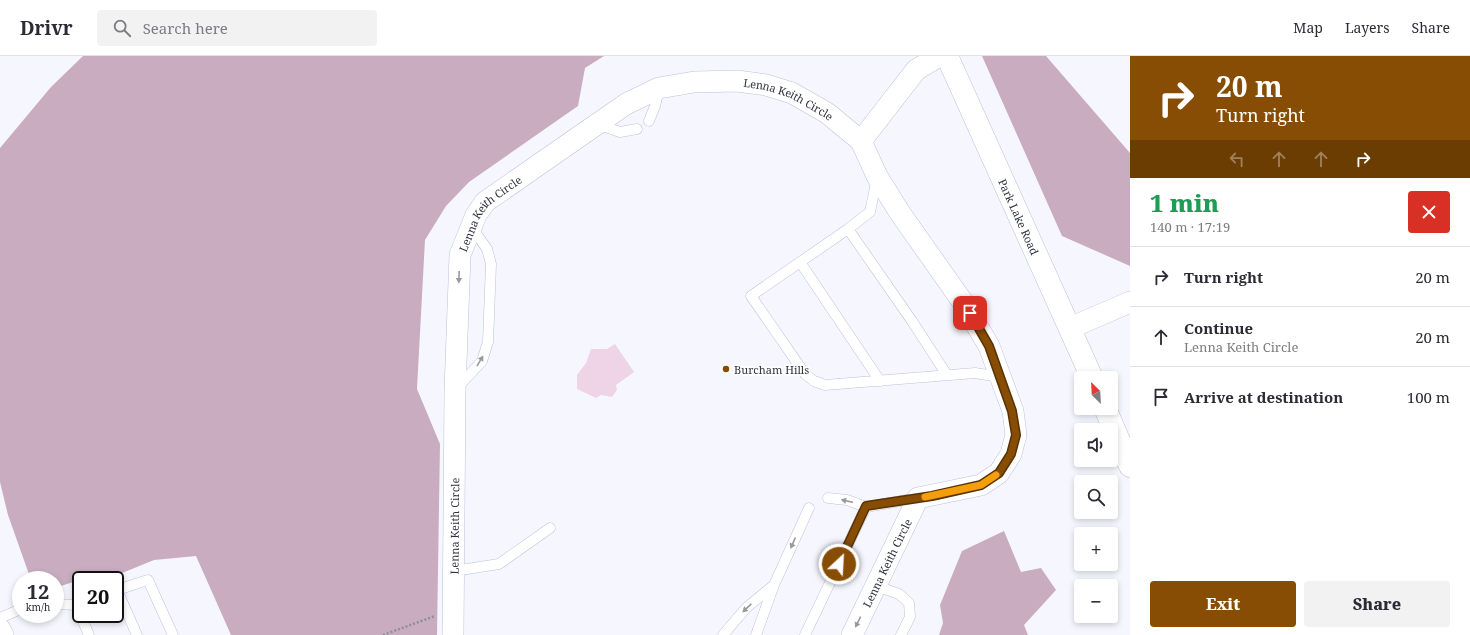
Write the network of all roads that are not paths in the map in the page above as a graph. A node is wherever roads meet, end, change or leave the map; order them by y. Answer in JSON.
{"nodes":[{"id":1,"x":939,"y":56,"type":"edge"},
{"id":2,"x":947,"y":56,"type":"edge"},
{"id":3,"x":659,"y":88,"type":"junction"},
{"id":4,"x":649,"y":121,"type":"dead end"},
{"id":5,"x":597,"y":124,"type":"junction"},
{"id":6,"x":637,"y":129,"type":"dead end"},
{"id":7,"x":860,"y":141,"type":"junction"},
{"id":8,"x":877,"y":176,"type":"junction"},
{"id":9,"x":471,"y":226,"type":"junction"},
{"id":10,"x":848,"y":229,"type":"junction"},
{"id":11,"x":800,"y":262,"type":"junction"},
{"id":12,"x":1130,"y":302,"type":"edge"},
{"id":13,"x":1070,"y":328,"type":"junction"},
{"id":14,"x":1089,"y":371,"type":"edge"},
{"id":15,"x":946,"y":375,"type":"junction"},
{"id":16,"x":999,"y":377,"type":"junction"},
{"id":17,"x":880,"y":381,"type":"junction"},
{"id":18,"x":455,"y":390,"type":"junction"},
{"id":19,"x":1108,"y":415,"type":"edge"},
{"id":20,"x":1130,"y":466,"type":"edge"},
{"id":21,"x":828,"y":498,"type":"dead end"},
{"id":22,"x":918,"y":498,"type":"junction"},
{"id":23,"x":866,"y":506,"type":"junction"},
{"id":24,"x":809,"y":508,"type":"dead end"},
{"id":25,"x":550,"y":528,"type":"dead end"},
{"id":26,"x":454,"y":571,"type":"junction"},
{"id":27,"x":774,"y":585,"type":"junction"},
{"id":28,"x":876,"y":586,"type":"junction"},
{"id":29,"x":124,"y":588,"type":"edge"},
{"id":30,"x":124,"y":606,"type":"edge"},
{"id":31,"x":12,"y":613,"type":"edge"},
{"id":32,"x":0,"y":618,"type":"edge"},
{"id":33,"x":85,"y":623,"type":"edge"},
{"id":34,"x":0,"y":629,"type":"edge"},
{"id":35,"x":2,"y":635,"type":"edge"},
{"id":36,"x":89,"y":635,"type":"edge"},
{"id":37,"x":138,"y":635,"type":"edge"},
{"id":38,"x":173,"y":635,"type":"edge"},
{"id":39,"x":453,"y":635,"type":"edge"},
{"id":40,"x":723,"y":635,"type":"edge"},
{"id":41,"x":756,"y":635,"type":"edge"},
{"id":42,"x":805,"y":635,"type":"edge"},
{"id":43,"x":852,"y":635,"type":"edge"},
{"id":44,"x":901,"y":635,"type":"edge"}],
"edges":[{"from":1,"to":7,"type":"street"},
{"from":2,"to":13,"type":"street","name":"Park Lake Road"},
{"from":3,"to":4,"type":"lane"},
{"from":3,"to":5,"type":"street","name":"Lenna Keith Circle"},
{"from":3,"to":7,"type":"street","name":"Lenna Keith Circle"},
{"from":5,"to":6,"type":"lane"},
{"from":5,"to":9,"type":"street","name":"Lenna Keith Circle"},
{"from":7,"to":8,"type":"street","name":"Lenna Keith Circle"},
{"from":8,"to":10,"type":"lane"},
{"from":8,"to":16,"type":"street","name":"Lenna Keith Circle"},
{"from":9,"to":18,"type":"street","name":"Lenna Keith Circle","one_way":true},
{"from":18,"to":9,"type":"lane","one_way":true},
{"from":10,"to":11,"type":"lane"},
{"from":10,"to":15,"type":"lane"},
{"from":11,"to":17,"type":"lane"},
{"from":11,"to":17,"type":"lane"},
{"from":12,"to":13,"type":"street"},
{"from":13,"to":14,"type":"street","name":"Park Lake Road"},
{"from":15,"to":16,"type":"lane"},
{"from":15,"to":17,"type":"lane"},
{"from":16,"to":22,"type":"street","name":"Lenna Keith Circle"},
{"from":18,"to":26,"type":"street","name":"Lenna Keith Circle"},
{"from":19,"to":20,"type":"street"},
{"from":23,"to":21,"type":"lane","one_way":true},
{"from":22,"to":23,"type":"lane"},
{"from":22,"to":28,"type":"street","name":"Lenna Keith Circle"},
{"from":23,"to":42,"type":"lane"},
{"from":24,"to":27,"type":"lane","one_way":true},
{"from":25,"to":26,"type":"lane"},
{"from":26,"to":39,"type":"street","name":"Lenna Keith Circle"},
{"from":27,"to":40,"type":"lane","one_way":true},
{"from":27,"to":41,"type":"lane"},
{"from":28,"to":43,"type":"street","name":"Lenna Keith Circle","one_way":true},
{"from":28,"to":44,"type":"lane"},
{"from":29,"to":38,"type":"lane"},
{"from":30,"to":37,"type":"lane"},
{"from":31,"to":32,"type":"lane"},
{"from":33,"to":36,"type":"lane"},
{"from":34,"to":35,"type":"street"}]}
